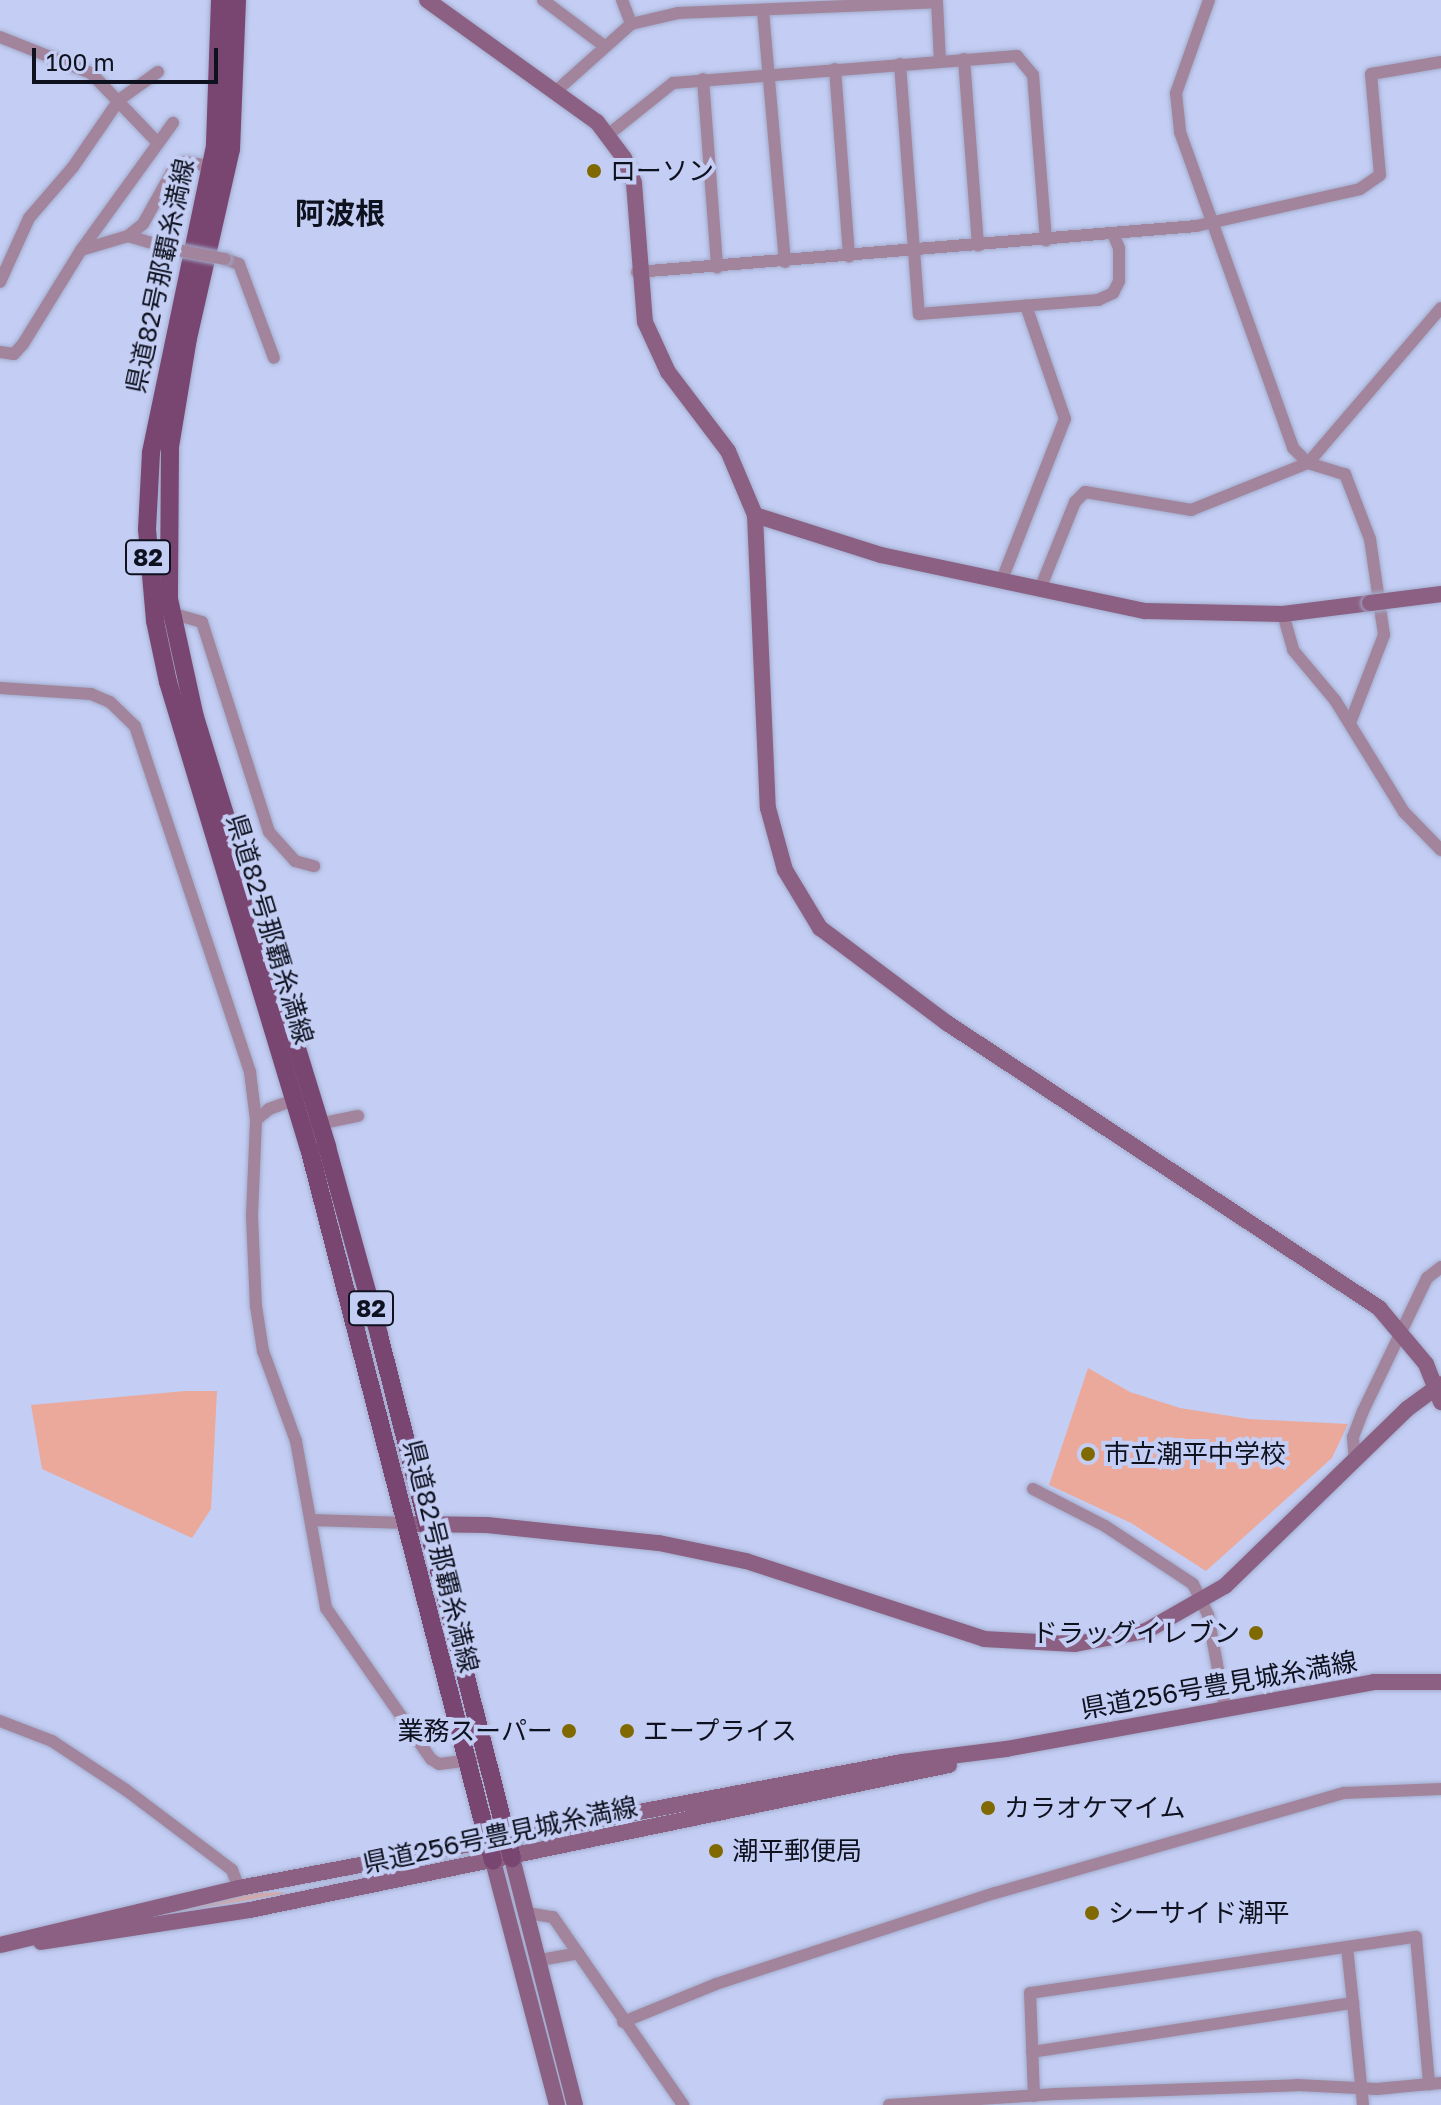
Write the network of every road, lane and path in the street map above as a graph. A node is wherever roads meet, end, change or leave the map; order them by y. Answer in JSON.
{"nodes":[{"id":1,"x":220,"y":0,"type":"edge"},
{"id":2,"x":237,"y":0,"type":"edge"},
{"id":3,"x":427,"y":0,"type":"edge"},
{"id":4,"x":543,"y":0,"type":"edge"},
{"id":5,"x":622,"y":0,"type":"edge"},
{"id":6,"x":1214,"y":1,"type":"edge"},
{"id":7,"x":763,"y":11,"type":"junction"},
{"id":8,"x":631,"y":24,"type":"junction"},
{"id":9,"x":0,"y":37,"type":"edge"},
{"id":10,"x":603,"y":45,"type":"junction"},
{"id":11,"x":964,"y":59,"type":"junction"},
{"id":12,"x":940,"y":61,"type":"junction"},
{"id":13,"x":1441,"y":62,"type":"edge"},
{"id":14,"x":900,"y":64,"type":"junction"},
{"id":15,"x":835,"y":69,"type":"junction"},
{"id":16,"x":158,"y":72,"type":"dead end"},
{"id":17,"x":768,"y":74,"type":"junction"},
{"id":18,"x":703,"y":79,"type":"junction"},
{"id":19,"x":555,"y":92,"type":"junction"},
{"id":20,"x":119,"y":100,"type":"junction"},
{"id":21,"x":173,"y":123,"type":"dead end"},
{"id":22,"x":609,"y":134,"type":"junction"},
{"id":23,"x":156,"y":141,"type":"junction"},
{"id":24,"x":211,"y":166,"type":"junction"},
{"id":25,"x":1211,"y":218,"type":"junction"},
{"id":26,"x":1113,"y":234,"type":"junction"},
{"id":27,"x":128,"y":236,"type":"junction"},
{"id":28,"x":1046,"y":240,"type":"junction"},
{"id":29,"x":978,"y":245,"type":"junction"},
{"id":30,"x":81,"y":250,"type":"junction"},
{"id":31,"x":915,"y":250,"type":"junction"},
{"id":32,"x":849,"y":256,"type":"junction"},
{"id":33,"x":785,"y":262,"type":"junction"},
{"id":34,"x":717,"y":267,"type":"junction"},
{"id":35,"x":637,"y":272,"type":"junction"},
{"id":36,"x":0,"y":282,"type":"edge"},
{"id":37,"x":1026,"y":306,"type":"junction"},
{"id":38,"x":1441,"y":308,"type":"edge"},
{"id":39,"x":0,"y":352,"type":"edge"},
{"id":40,"x":274,"y":358,"type":"dead end"},
{"id":41,"x":1308,"y":463,"type":"junction"},
{"id":42,"x":755,"y":515,"type":"junction"},
{"id":43,"x":1001,"y":582,"type":"junction"},
{"id":44,"x":1040,"y":589,"type":"junction"},
{"id":45,"x":1441,"y":594,"type":"edge"},
{"id":46,"x":1283,"y":614,"type":"junction"},
{"id":47,"x":163,"y":619,"type":"junction"},
{"id":48,"x":0,"y":688,"type":"edge"},
{"id":49,"x":1350,"y":723,"type":"junction"},
{"id":50,"x":1441,"y":850,"type":"edge"},
{"id":51,"x":314,"y":866,"type":"dead end"},
{"id":52,"x":303,"y":1097,"type":"junction"},
{"id":53,"x":358,"y":1116,"type":"dead end"},
{"id":54,"x":256,"y":1120,"type":"junction"},
{"id":55,"x":312,"y":1126,"type":"junction"},
{"id":56,"x":1441,"y":1267,"type":"edge"},
{"id":57,"x":1402,"y":1332,"type":"junction"},
{"id":58,"x":1439,"y":1391,"type":"edge"},
{"id":59,"x":1355,"y":1461,"type":"junction"},
{"id":60,"x":1033,"y":1489,"type":"dead end"},
{"id":61,"x":311,"y":1520,"type":"junction"},
{"id":62,"x":406,"y":1523,"type":"junction"},
{"id":63,"x":425,"y":1524,"type":"junction"},
{"id":64,"x":1204,"y":1601,"type":"junction"},
{"id":65,"x":1441,"y":1682,"type":"edge"},
{"id":66,"x":1225,"y":1708,"type":"junction"},
{"id":67,"x":0,"y":1721,"type":"edge"},
{"id":68,"x":1006,"y":1749,"type":"junction"},
{"id":69,"x":474,"y":1759,"type":"junction"},
{"id":70,"x":1441,"y":1789,"type":"edge"},
{"id":71,"x":505,"y":1835,"type":"junction"},
{"id":72,"x":486,"y":1839,"type":"junction"},
{"id":73,"x":502,"y":1860,"type":"junction"},
{"id":74,"x":239,"y":1888,"type":"junction"},
{"id":75,"x":527,"y":1913,"type":"junction"},
{"id":76,"x":0,"y":1946,"type":"edge"},
{"id":77,"x":1347,"y":1947,"type":"junction"},
{"id":78,"x":578,"y":1953,"type":"junction"},
{"id":79,"x":540,"y":1960,"type":"junction"},
{"id":80,"x":1353,"y":2003,"type":"junction"},
{"id":81,"x":623,"y":2022,"type":"junction"},
{"id":82,"x":1032,"y":2052,"type":"junction"},
{"id":83,"x":1435,"y":2083,"type":"edge"},
{"id":84,"x":1361,"y":2084,"type":"junction"},
{"id":85,"x":1034,"y":2096,"type":"junction"},
{"id":86,"x":557,"y":2105,"type":"edge"},
{"id":87,"x":575,"y":2105,"type":"edge"},
{"id":88,"x":683,"y":2105,"type":"edge"},
{"id":89,"x":889,"y":2105,"type":"edge"},
{"id":90,"x":1363,"y":2105,"type":"edge"}],
"edges":[{"from":1,"to":24,"type":"main road","name":"県道82号那覇糸満線","number":"82"},
{"from":2,"to":47,"type":"main road","name":"県道82号那覇糸満線","number":"82"},
{"from":3,"to":19,"type":"street"},
{"from":4,"to":10,"type":"street"},
{"from":5,"to":8,"type":"street"},
{"from":6,"to":25,"type":"street"},
{"from":7,"to":8,"type":"street"},
{"from":7,"to":12,"type":"street"},
{"from":7,"to":17,"type":"street"},
{"from":8,"to":10,"type":"street"},
{"from":9,"to":20,"type":"street"},
{"from":10,"to":19,"type":"street"},
{"from":11,"to":12,"type":"street"},
{"from":11,"to":28,"type":"street"},
{"from":11,"to":29,"type":"street"},
{"from":12,"to":14,"type":"street"},
{"from":13,"to":25,"type":"street"},
{"from":14,"to":15,"type":"street"},
{"from":14,"to":31,"type":"street"},
{"from":15,"to":17,"type":"street"},
{"from":15,"to":32,"type":"street"},
{"from":16,"to":20,"type":"street"},
{"from":17,"to":18,"type":"street"},
{"from":17,"to":33,"type":"street"},
{"from":18,"to":22,"type":"street"},
{"from":18,"to":34,"type":"street"},
{"from":19,"to":22,"type":"street"},
{"from":20,"to":23,"type":"street"},
{"from":20,"to":36,"type":"street"},
{"from":21,"to":23,"type":"street"},
{"from":22,"to":35,"type":"street"},
{"from":23,"to":30,"type":"street"},
{"from":24,"to":27,"type":"street"},
{"from":24,"to":47,"type":"main road","name":"県道82号那覇糸満線","number":"82"},
{"from":25,"to":26,"type":"street"},
{"from":25,"to":41,"type":"street"},
{"from":26,"to":28,"type":"street"},
{"from":26,"to":37,"type":"street"},
{"from":27,"to":30,"type":"street"},
{"from":27,"to":40,"type":"street","bridge":true},
{"from":28,"to":29,"type":"street"},
{"from":29,"to":31,"type":"street"},
{"from":30,"to":39,"type":"street"},
{"from":31,"to":32,"type":"street"},
{"from":31,"to":37,"type":"street"},
{"from":32,"to":33,"type":"street"},
{"from":33,"to":34,"type":"street"},
{"from":34,"to":35,"type":"street"},
{"from":35,"to":42,"type":"street"},
{"from":37,"to":43,"type":"street"},
{"from":38,"to":41,"type":"street"},
{"from":41,"to":44,"type":"street"},
{"from":41,"to":49,"type":"street"},
{"from":42,"to":43,"type":"street"},
{"from":42,"to":57,"type":"street"},
{"from":43,"to":44,"type":"street"},
{"from":44,"to":46,"type":"street"},
{"from":45,"to":46,"type":"street","bridge":true},
{"from":46,"to":49,"type":"street"},
{"from":47,"to":51,"type":"street"},
{"from":47,"to":52,"type":"main road","name":"県道82号那覇糸満線","number":"82"},
{"from":48,"to":54,"type":"street"},
{"from":49,"to":50,"type":"street"},
{"from":52,"to":54,"type":"street"},
{"from":52,"to":55,"type":"main road","name":"県道82号那覇糸満線","number":"82"},
{"from":53,"to":55,"type":"street"},
{"from":54,"to":61,"type":"street"},
{"from":55,"to":62,"type":"main road","name":"県道82号那覇糸満線","number":"82"},
{"from":55,"to":63,"type":"main road","name":"県道82号那覇糸満線","number":"82"},
{"from":56,"to":57,"type":"street"},
{"from":57,"to":58,"type":"street"},
{"from":57,"to":59,"type":"street"},
{"from":58,"to":59,"type":"street"},
{"from":59,"to":64,"type":"street"},
{"from":60,"to":64,"type":"street"},
{"from":61,"to":62,"type":"street"},
{"from":61,"to":69,"type":"street"},
{"from":62,"to":63,"type":"street"},
{"from":62,"to":69,"type":"main road","name":"県道82号那覇糸満線","number":"82"},
{"from":63,"to":64,"type":"street"},
{"from":63,"to":69,"type":"main road","name":"県道82号那覇糸満線","number":"82"},
{"from":64,"to":66,"type":"street"},
{"from":65,"to":66,"type":"street","name":"県道256号豊見城糸満線"},
{"from":66,"to":68,"type":"street","name":"県道256号豊見城糸満線"},
{"from":67,"to":74,"type":"street"},
{"from":68,"to":71,"type":"street","name":"県道256号豊見城糸満線"},
{"from":68,"to":73,"type":"street","name":"県道256号豊見城糸満線"},
{"from":69,"to":71,"type":"main road","name":"県道82号那覇糸満線","number":"82"},
{"from":69,"to":72,"type":"main road","name":"県道82号那覇糸満線","number":"82"},
{"from":70,"to":81,"type":"street"},
{"from":71,"to":72,"type":"street","name":"県道256号豊見城糸満線"},
{"from":71,"to":73,"type":"main road","name":"県道82号那覇糸満線","number":"82"},
{"from":72,"to":73,"type":"main road","name":"県道82号那覇糸満線","number":"82"},
{"from":72,"to":74,"type":"street","name":"県道256号豊見城糸満線"},
{"from":73,"to":75,"type":"street"},
{"from":73,"to":76,"type":"street","name":"県道256号豊見城糸満線"},
{"from":73,"to":86,"type":"street"},
{"from":74,"to":76,"type":"street","name":"県道256号豊見城糸満線"},
{"from":75,"to":78,"type":"street"},
{"from":75,"to":79,"type":"street"},
{"from":77,"to":80,"type":"street"},
{"from":77,"to":82,"type":"street"},
{"from":77,"to":83,"type":"street"},
{"from":78,"to":79,"type":"street"},
{"from":78,"to":81,"type":"street"},
{"from":79,"to":87,"type":"street"},
{"from":80,"to":82,"type":"street"},
{"from":80,"to":84,"type":"street"},
{"from":81,"to":88,"type":"street"},
{"from":82,"to":85,"type":"street"},
{"from":83,"to":84,"type":"street"},
{"from":84,"to":85,"type":"street"},
{"from":84,"to":90,"type":"street"},
{"from":85,"to":89,"type":"street"}]}
